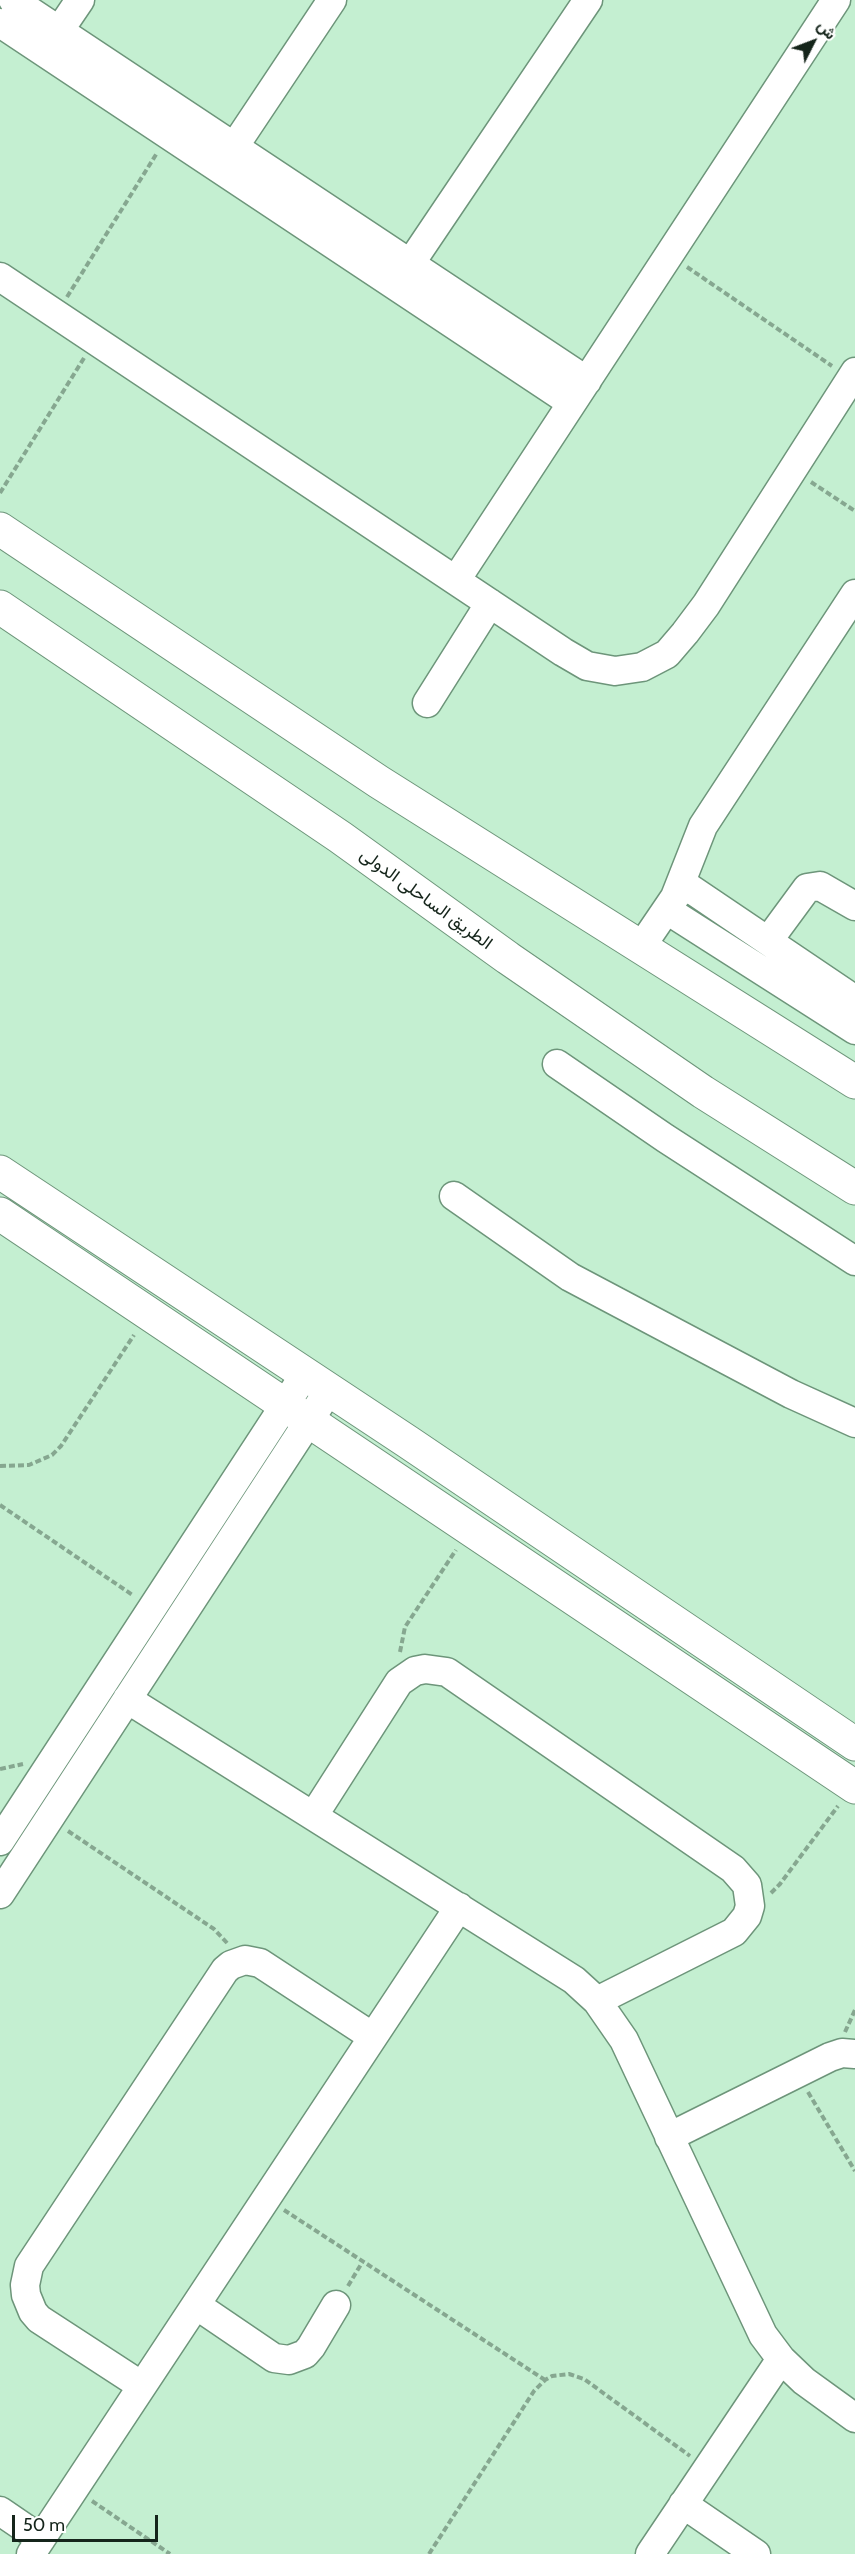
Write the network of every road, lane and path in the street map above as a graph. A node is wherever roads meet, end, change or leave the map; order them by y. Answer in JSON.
{"nodes":[{"id":1,"x":80,"y":0,"type":"edge"},
{"id":2,"x":332,"y":0,"type":"edge"},
{"id":3,"x":588,"y":0,"type":"edge"},
{"id":4,"x":836,"y":0,"type":"edge"},
{"id":5,"x":31,"y":5,"type":"edge"},
{"id":6,"x":0,"y":23,"type":"edge"},
{"id":7,"x":59,"y":31,"type":"junction"},
{"id":8,"x":169,"y":135,"type":"junction"},
{"id":9,"x":234,"y":147,"type":"junction"},
{"id":10,"x":669,"y":255,"type":"junction"},
{"id":11,"x":410,"y":264,"type":"junction"},
{"id":12,"x":0,"y":277,"type":"edge"},
{"id":13,"x":56,"y":314,"type":"junction"},
{"id":14,"x":95,"y":340,"type":"junction"},
{"id":15,"x":853,"y":375,"type":"edge"},
{"id":16,"x":579,"y":392,"type":"junction"},
{"id":17,"x":792,"y":470,"type":"junction"},
{"id":18,"x":0,"y":493,"type":"edge"},
{"id":19,"x":855,"y":511,"type":"edge"},
{"id":20,"x":0,"y":529,"type":"edge"},
{"id":21,"x":456,"y":580,"type":"junction"},
{"id":22,"x":855,"y":594,"type":"edge"},
{"id":23,"x":490,"y":603,"type":"junction"},
{"id":24,"x":0,"y":607,"type":"edge"},
{"id":25,"x":427,"y":703,"type":"dead end"},
{"id":26,"x":682,"y":883,"type":"junction"},
{"id":27,"x":855,"y":906,"type":"edge"},
{"id":28,"x":668,"y":910,"type":"junction"},
{"id":29,"x":768,"y":941,"type":"junction"},
{"id":30,"x":640,"y":947,"type":"junction"},
{"id":31,"x":855,"y":1000,"type":"edge"},
{"id":32,"x":855,"y":1030,"type":"edge"},
{"id":33,"x":557,"y":1064,"type":"dead end"},
{"id":34,"x":855,"y":1082,"type":"edge"},
{"id":35,"x":0,"y":1172,"type":"edge"},
{"id":36,"x":855,"y":1188,"type":"edge"},
{"id":37,"x":454,"y":1196,"type":"dead end"},
{"id":38,"x":0,"y":1214,"type":"edge"},
{"id":39,"x":855,"y":1261,"type":"edge"},
{"id":40,"x":149,"y":1313,"type":"junction"},
{"id":41,"x":317,"y":1382,"type":"junction"},
{"id":42,"x":297,"y":1412,"type":"junction"},
{"id":43,"x":855,"y":1423,"type":"edge"},
{"id":44,"x":0,"y":1466,"type":"edge"},
{"id":45,"x":0,"y":1505,"type":"edge"},
{"id":46,"x":471,"y":1530,"type":"junction"},
{"id":47,"x":152,"y":1608,"type":"junction"},
{"id":48,"x":406,"y":1676,"type":"junction"},
{"id":49,"x":127,"y":1699,"type":"junction"},
{"id":50,"x":855,"y":1744,"type":"edge"},
{"id":51,"x":854,"y":1786,"type":"edge"},
{"id":52,"x":314,"y":1815,"type":"junction"},
{"id":53,"x":50,"y":1818,"type":"junction"},
{"id":54,"x":0,"y":1841,"type":"edge"},
{"id":55,"x":0,"y":1894,"type":"edge"},
{"id":56,"x":750,"y":1906,"type":"junction"},
{"id":57,"x":459,"y":1907,"type":"junction"},
{"id":58,"x":231,"y":1965,"type":"junction"},
{"id":59,"x":597,"y":2001,"type":"junction"},
{"id":60,"x":373,"y":2037,"type":"junction"},
{"id":61,"x":855,"y":2054,"type":"edge"},
{"id":62,"x":797,"y":2073,"type":"junction"},
{"id":63,"x":669,"y":2137,"type":"junction"},
{"id":64,"x":855,"y":2171,"type":"edge"},
{"id":65,"x":266,"y":2198,"type":"junction"},
{"id":66,"x":363,"y":2261,"type":"junction"},
{"id":67,"x":196,"y":2305,"type":"junction"},
{"id":68,"x":336,"y":2305,"type":"joint"},
{"id":69,"x":781,"y":2359,"type":"junction"},
{"id":70,"x":545,"y":2380,"type":"junction"},
{"id":71,"x":142,"y":2386,"type":"junction"},
{"id":72,"x":855,"y":2418,"type":"edge"},
{"id":73,"x":707,"y":2468,"type":"junction"},
{"id":74,"x":74,"y":2489,"type":"junction"},
{"id":75,"x":683,"y":2504,"type":"junction"},
{"id":76,"x":0,"y":2511,"type":"edge"},
{"id":77,"x":36,"y":2546,"type":"edge"},
{"id":78,"x":170,"y":2554,"type":"edge"},
{"id":79,"x":429,"y":2554,"type":"edge"},
{"id":80,"x":650,"y":2554,"type":"edge"},
{"id":81,"x":756,"y":2554,"type":"edge"}],
"edges":[{"from":1,"to":7,"type":"street"},
{"from":2,"to":9,"type":"street"},
{"from":3,"to":11,"type":"street"},
{"from":4,"to":10,"type":"street"},
{"from":5,"to":7,"type":"street"},
{"from":6,"to":8,"type":"street"},
{"from":7,"to":9,"type":"street"},
{"from":8,"to":13,"type":"path"},
{"from":8,"to":16,"type":"street"},
{"from":9,"to":11,"type":"street"},
{"from":10,"to":15,"type":"path"},
{"from":10,"to":16,"type":"street"},
{"from":11,"to":16,"type":"street"},
{"from":12,"to":13,"type":"street"},
{"from":13,"to":14,"type":"street"},
{"from":14,"to":18,"type":"path"},
{"from":14,"to":21,"type":"street"},
{"from":15,"to":17,"type":"street"},
{"from":16,"to":21,"type":"street"},
{"from":17,"to":19,"type":"path"},
{"from":17,"to":23,"type":"street"},
{"from":20,"to":30,"type":"main road"},
{"from":21,"to":23,"type":"street"},
{"from":22,"to":26,"type":"street"},
{"from":23,"to":25,"type":"street"},
{"from":24,"to":36,"type":"main road","name":"الطريق الساحلى الدولى"},
{"from":26,"to":28,"type":"street"},
{"from":26,"to":29,"type":"street"},
{"from":27,"to":29,"type":"street"},
{"from":28,"to":30,"type":"street"},
{"from":28,"to":32,"type":"street"},
{"from":29,"to":31,"type":"street"},
{"from":30,"to":34,"type":"main road"},
{"from":33,"to":39,"type":"street"},
{"from":35,"to":41,"type":"main road"},
{"from":37,"to":43,"type":"street"},
{"from":38,"to":40,"type":"main road"},
{"from":40,"to":42,"type":"main road"},
{"from":40,"to":44,"type":"path"},
{"from":41,"to":42,"type":"street"},
{"from":41,"to":50,"type":"main road"},
{"from":42,"to":46,"type":"main road"},
{"from":42,"to":47,"type":"street"},
{"from":42,"to":49,"type":"street"},
{"from":45,"to":47,"type":"path"},
{"from":46,"to":48,"type":"path"},
{"from":46,"to":51,"type":"main road"},
{"from":47,"to":54,"type":"street"},
{"from":48,"to":52,"type":"street"},
{"from":48,"to":56,"type":"street"},
{"from":49,"to":52,"type":"street"},
{"from":49,"to":53,"type":"street"},
{"from":51,"to":56,"type":"path"},
{"from":52,"to":57,"type":"street"},
{"from":53,"to":55,"type":"street"},
{"from":53,"to":58,"type":"path"},
{"from":56,"to":59,"type":"street"},
{"from":57,"to":59,"type":"street"},
{"from":57,"to":60,"type":"street"},
{"from":58,"to":60,"type":"street"},
{"from":58,"to":71,"type":"street"},
{"from":59,"to":63,"type":"street"},
{"from":60,"to":65,"type":"street"},
{"from":61,"to":62,"type":"street"},
{"from":62,"to":63,"type":"street"},
{"from":62,"to":64,"type":"path"},
{"from":63,"to":69,"type":"street"},
{"from":65,"to":66,"type":"path"},
{"from":65,"to":67,"type":"street"},
{"from":66,"to":68,"type":"path"},
{"from":66,"to":70,"type":"path"},
{"from":67,"to":68,"type":"street"},
{"from":67,"to":71,"type":"street"},
{"from":69,"to":72,"type":"street"},
{"from":69,"to":73,"type":"street"},
{"from":70,"to":73,"type":"path"},
{"from":70,"to":79,"type":"path"},
{"from":71,"to":74,"type":"street"},
{"from":73,"to":75,"type":"street"},
{"from":74,"to":77,"type":"street"},
{"from":74,"to":78,"type":"path"},
{"from":75,"to":80,"type":"street"},
{"from":75,"to":81,"type":"street"},
{"from":76,"to":77,"type":"street"}]}
